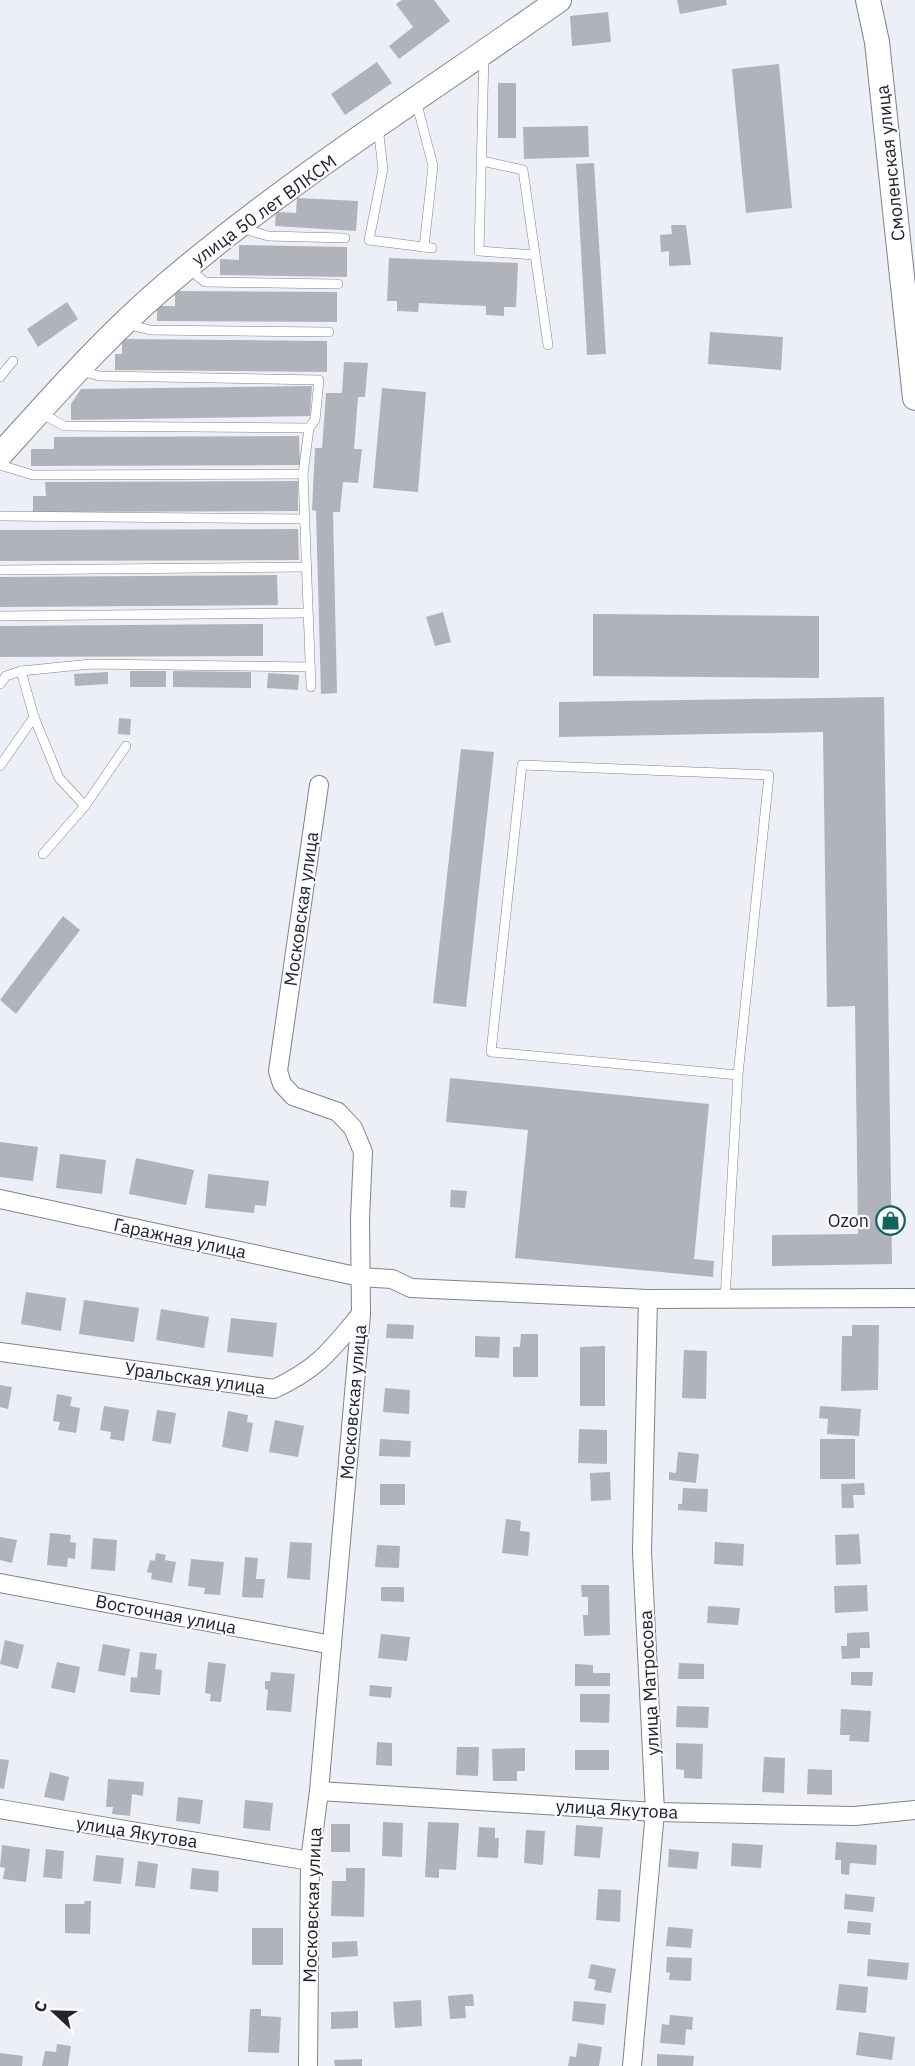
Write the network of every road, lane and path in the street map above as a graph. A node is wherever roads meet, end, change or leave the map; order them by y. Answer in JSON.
{"nodes":[{"id":1,"x":559,"y":0,"type":"edge"},
{"id":2,"x":872,"y":2,"type":"edge"},
{"id":3,"x":484,"y":52,"type":"junction"},
{"id":4,"x":416,"y":101,"type":"junction"},
{"id":5,"x":378,"y":127,"type":"junction"},
{"id":6,"x":482,"y":161,"type":"junction"},
{"id":7,"x":238,"y":227,"type":"junction"},
{"id":8,"x":345,"y":238,"type":"dead end"},
{"id":9,"x":535,"y":255,"type":"junction"},
{"id":10,"x":187,"y":267,"type":"junction"},
{"id":11,"x":338,"y":284,"type":"dead end"},
{"id":12,"x":124,"y":323,"type":"junction"},
{"id":13,"x":329,"y":332,"type":"dead end"},
{"id":14,"x":548,"y":345,"type":"dead end"},
{"id":15,"x":912,"y":348,"type":"edge"},
{"id":16,"x":13,"y":361,"type":"dead end"},
{"id":17,"x":77,"y":370,"type":"junction"},
{"id":18,"x":0,"y":377,"type":"edge"},
{"id":19,"x":915,"y":398,"type":"edge"},
{"id":20,"x":39,"y":412,"type":"junction"},
{"id":21,"x":309,"y":428,"type":"junction"},
{"id":22,"x":0,"y":455,"type":"edge"},
{"id":23,"x":0,"y":465,"type":"edge"},
{"id":24,"x":303,"y":474,"type":"junction"},
{"id":25,"x":0,"y":516,"type":"edge"},
{"id":26,"x":304,"y":519,"type":"junction"},
{"id":27,"x":307,"y":567,"type":"junction"},
{"id":28,"x":0,"y":570,"type":"edge"},
{"id":29,"x":307,"y":613,"type":"junction"},
{"id":30,"x":0,"y":616,"type":"edge"},
{"id":31,"x":310,"y":667,"type":"junction"},
{"id":32,"x":21,"y":671,"type":"junction"},
{"id":33,"x":2,"y":678,"type":"edge"},
{"id":34,"x":311,"y":687,"type":"dead end"},
{"id":35,"x":34,"y":717,"type":"junction"},
{"id":36,"x":126,"y":746,"type":"dead end"},
{"id":37,"x":0,"y":766,"type":"edge"},
{"id":38,"x":319,"y":785,"type":"dead end"},
{"id":39,"x":85,"y":806,"type":"junction"},
{"id":40,"x":43,"y":854,"type":"dead end"},
{"id":41,"x":738,"y":1075,"type":"junction"},
{"id":42,"x":0,"y":1199,"type":"edge"},
{"id":43,"x":360,"y":1277,"type":"junction"},
{"id":44,"x":915,"y":1298,"type":"edge"},
{"id":45,"x":648,"y":1299,"type":"junction"},
{"id":46,"x":725,"y":1299,"type":"junction"},
{"id":47,"x":361,"y":1314,"type":"junction"},
{"id":48,"x":0,"y":1352,"type":"edge"},
{"id":49,"x":0,"y":1583,"type":"edge"},
{"id":50,"x":332,"y":1645,"type":"junction"},
{"id":51,"x":319,"y":1791,"type":"junction"},
{"id":52,"x":0,"y":1809,"type":"edge"},
{"id":53,"x":915,"y":1810,"type":"edge"},
{"id":54,"x":655,"y":1812,"type":"junction"},
{"id":55,"x":310,"y":1861,"type":"junction"},
{"id":56,"x":308,"y":2066,"type":"edge"},
{"id":57,"x":632,"y":2066,"type":"edge"}],
"edges":[{"from":1,"to":3,"type":"street","name":"улица 50 лет ВЛКСМ"},
{"from":2,"to":15,"type":"street","name":"Смоленская улица"},
{"from":3,"to":4,"type":"street","name":"улица 50 лет ВЛКСМ"},
{"from":3,"to":6,"type":"lane"},
{"from":4,"to":5,"type":"street","name":"улица 50 лет ВЛКСМ"},
{"from":4,"to":5,"type":"lane"},
{"from":5,"to":7,"type":"street","name":"улица 50 лет ВЛКСМ"},
{"from":6,"to":9,"type":"lane"},
{"from":6,"to":9,"type":"lane"},
{"from":7,"to":8,"type":"lane"},
{"from":7,"to":10,"type":"street","name":"улица 50 лет ВЛКСМ"},
{"from":9,"to":14,"type":"lane"},
{"from":10,"to":11,"type":"lane"},
{"from":10,"to":12,"type":"street","name":"улица 50 лет ВЛКСМ"},
{"from":12,"to":13,"type":"lane"},
{"from":12,"to":17,"type":"street","name":"улица 50 лет ВЛКСМ"},
{"from":15,"to":19,"type":"street","name":"Смоленская улица"},
{"from":16,"to":18,"type":"lane"},
{"from":17,"to":20,"type":"street","name":"улица 50 лет ВЛКСМ"},
{"from":17,"to":21,"type":"lane"},
{"from":20,"to":21,"type":"lane"},
{"from":20,"to":22,"type":"street","name":"улица 50 лет ВЛКСМ"},
{"from":21,"to":24,"type":"lane"},
{"from":23,"to":24,"type":"lane"},
{"from":24,"to":26,"type":"lane"},
{"from":25,"to":26,"type":"lane"},
{"from":26,"to":27,"type":"lane"},
{"from":27,"to":28,"type":"lane"},
{"from":27,"to":29,"type":"lane"},
{"from":29,"to":30,"type":"lane"},
{"from":29,"to":31,"type":"lane"},
{"from":31,"to":32,"type":"lane"},
{"from":31,"to":34,"type":"lane"},
{"from":32,"to":33,"type":"lane"},
{"from":32,"to":35,"type":"lane"},
{"from":35,"to":37,"type":"lane"},
{"from":35,"to":39,"type":"lane"},
{"from":36,"to":39,"type":"lane"},
{"from":38,"to":43,"type":"street","name":"Московская улица"},
{"from":39,"to":40,"type":"lane"},
{"from":41,"to":41,"type":"lane"},
{"from":41,"to":46,"type":"lane"},
{"from":42,"to":43,"type":"street","name":"Гаражная улица"},
{"from":43,"to":45,"type":"street","name":"Гаражная улица"},
{"from":43,"to":47,"type":"street","name":"Московская улица"},
{"from":44,"to":46,"type":"street","name":"Гаражная улица"},
{"from":45,"to":46,"type":"street","name":"Гаражная улица"},
{"from":45,"to":54,"type":"street","name":"улица Матросова"},
{"from":47,"to":48,"type":"street","name":"Уральская улица"},
{"from":47,"to":50,"type":"street","name":"Московская улица"},
{"from":49,"to":50,"type":"street","name":"Восточная улица"},
{"from":50,"to":51,"type":"street","name":"Московская улица"},
{"from":51,"to":54,"type":"street","name":"улица Якутова"},
{"from":51,"to":55,"type":"street","name":"Московская улица"},
{"from":52,"to":55,"type":"street","name":"улица Якутова"},
{"from":53,"to":54,"type":"street","name":"улица Якутова"},
{"from":54,"to":57,"type":"street","name":"улица Матросова"},
{"from":55,"to":56,"type":"street","name":"Московская улица"}]}
